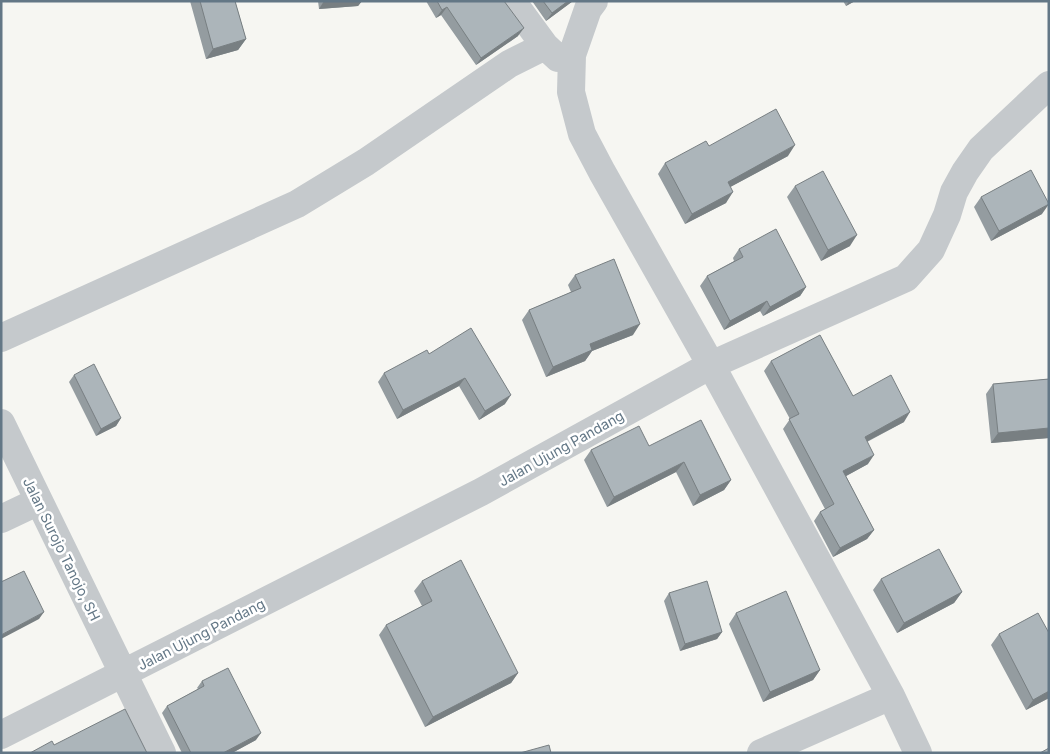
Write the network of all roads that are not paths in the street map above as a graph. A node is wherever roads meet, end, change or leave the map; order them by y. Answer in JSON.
{"nodes":[{"id":1,"x":512,"y":1,"type":"edge"},
{"id":2,"x":594,"y":1,"type":"edge"},
{"id":3,"x":545,"y":46,"type":"junction"},
{"id":4,"x":571,"y":71,"type":"junction"},
{"id":5,"x":1049,"y":85,"type":"edge"},
{"id":6,"x":1,"y":338,"type":"edge"},
{"id":7,"x":711,"y":365,"type":"junction"},
{"id":8,"x":1,"y":423,"type":"edge"},
{"id":9,"x":39,"y":501,"type":"junction"},
{"id":10,"x":1,"y":519,"type":"edge"},
{"id":11,"x":123,"y":674,"type":"junction"},
{"id":12,"x":890,"y":696,"type":"junction"},
{"id":13,"x":1,"y":735,"type":"edge"},
{"id":14,"x":162,"y":753,"type":"edge"},
{"id":15,"x":761,"y":753,"type":"edge"},
{"id":16,"x":918,"y":753,"type":"edge"}],
"edges":[{"from":1,"to":3,"type":"street"},
{"from":2,"to":4,"type":"street"},
{"from":3,"to":4,"type":"street"},
{"from":3,"to":6,"type":"street"},
{"from":4,"to":7,"type":"street"},
{"from":5,"to":7,"type":"street","name":"Jalan Ujung Pandang"},
{"from":7,"to":11,"type":"street","name":"Jalan Ujung Pandang"},
{"from":7,"to":12,"type":"street"},
{"from":8,"to":9,"type":"street","name":"Jalan Surojo Tanojo, SH"},
{"from":9,"to":10,"type":"street"},
{"from":9,"to":11,"type":"street","name":"Jalan Surojo Tanojo, SH"},
{"from":11,"to":13,"type":"street","name":"Jalan Ujung Pandang"},
{"from":11,"to":14,"type":"street","name":"Jalan Surojo Tanojo, SH"},
{"from":12,"to":15,"type":"street"},
{"from":12,"to":16,"type":"street"}]}
